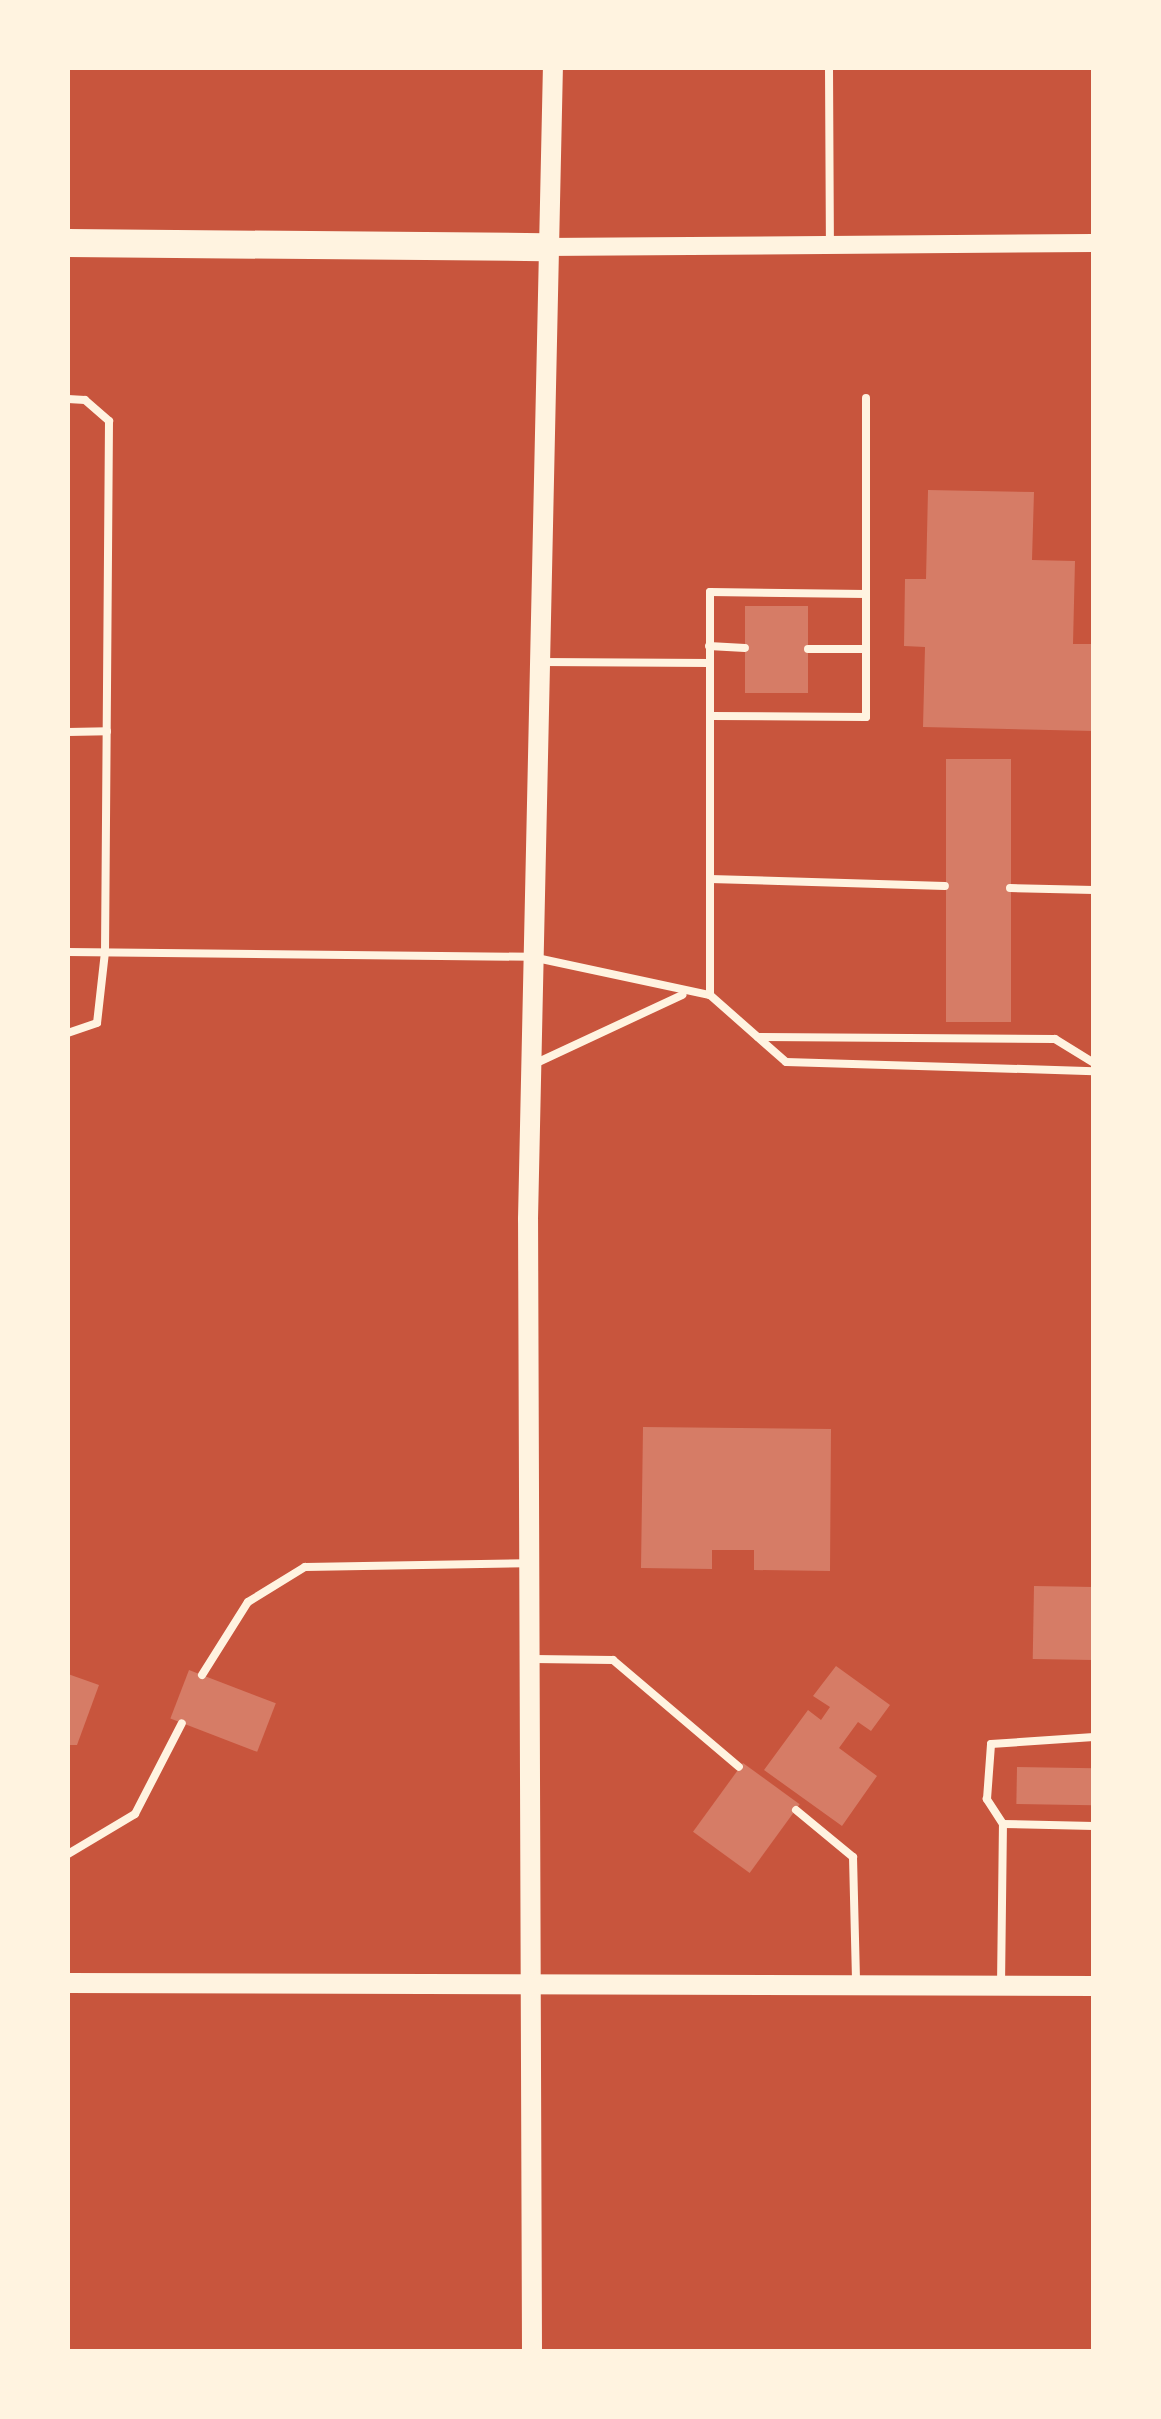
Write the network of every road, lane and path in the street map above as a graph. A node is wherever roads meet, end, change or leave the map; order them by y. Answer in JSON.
{"nodes":[{"id":1,"x":553,"y":68,"type":"edge"},
{"id":2,"x":830,"y":68,"type":"edge"},
{"id":3,"x":68,"y":243,"type":"edge"},
{"id":4,"x":1094,"y":243,"type":"edge"},
{"id":5,"x":830,"y":246,"type":"junction"},
{"id":6,"x":542,"y":248,"type":"junction"},
{"id":7,"x":866,"y":398,"type":"dead end"},
{"id":8,"x":68,"y":399,"type":"edge"},
{"id":9,"x":866,"y":594,"type":"junction"},
{"id":10,"x":709,"y":646,"type":"junction"},
{"id":11,"x":745,"y":648,"type":"dead end"},
{"id":12,"x":808,"y":649,"type":"dead end"},
{"id":13,"x":866,"y":650,"type":"junction"},
{"id":14,"x":537,"y":662,"type":"junction"},
{"id":15,"x":710,"y":663,"type":"junction"},
{"id":16,"x":711,"y":716,"type":"junction"},
{"id":17,"x":107,"y":731,"type":"junction"},
{"id":18,"x":68,"y":732,"type":"edge"},
{"id":19,"x":710,"y":879,"type":"junction"},
{"id":20,"x":945,"y":886,"type":"dead end"},
{"id":21,"x":1010,"y":888,"type":"dead end"},
{"id":22,"x":1094,"y":890,"type":"edge"},
{"id":23,"x":68,"y":952,"type":"edge"},
{"id":24,"x":105,"y":952,"type":"junction"},
{"id":25,"x":532,"y":958,"type":"junction"},
{"id":26,"x":682,"y":995,"type":"junction"},
{"id":27,"x":710,"y":996,"type":"junction"},
{"id":28,"x":68,"y":1034,"type":"edge"},
{"id":29,"x":758,"y":1037,"type":"junction"},
{"id":30,"x":1094,"y":1063,"type":"edge"},
{"id":31,"x":530,"y":1066,"type":"junction"},
{"id":32,"x":1094,"y":1071,"type":"edge"},
{"id":33,"x":535,"y":1562,"type":"junction"},
{"id":34,"x":534,"y":1660,"type":"junction"},
{"id":35,"x":202,"y":1676,"type":"dead end"},
{"id":36,"x":182,"y":1723,"type":"dead end"},
{"id":37,"x":1094,"y":1737,"type":"edge"},
{"id":38,"x":740,"y":1768,"type":"dead end"},
{"id":39,"x":796,"y":1810,"type":"dead end"},
{"id":40,"x":1003,"y":1824,"type":"junction"},
{"id":41,"x":1094,"y":1826,"type":"edge"},
{"id":42,"x":68,"y":1854,"type":"edge"},
{"id":43,"x":68,"y":1984,"type":"edge"},
{"id":44,"x":531,"y":1984,"type":"junction"},
{"id":45,"x":1002,"y":1986,"type":"junction"},
{"id":46,"x":1094,"y":1986,"type":"edge"},
{"id":47,"x":856,"y":1987,"type":"junction"},
{"id":48,"x":532,"y":2352,"type":"edge"}],
"edges":[{"from":1,"to":6,"type":"main road"},
{"from":2,"to":5,"type":"lane"},
{"from":3,"to":6,"type":"highway"},
{"from":4,"to":5,"type":"street"},
{"from":5,"to":6,"type":"street"},
{"from":6,"to":14,"type":"main road"},
{"from":7,"to":9,"type":"lane"},
{"from":8,"to":17,"type":"lane"},
{"from":9,"to":10,"type":"lane"},
{"from":9,"to":13,"type":"lane"},
{"from":10,"to":11,"type":"lane"},
{"from":10,"to":15,"type":"lane"},
{"from":12,"to":13,"type":"lane"},
{"from":13,"to":16,"type":"lane"},
{"from":14,"to":15,"type":"lane"},
{"from":14,"to":25,"type":"main road"},
{"from":15,"to":16,"type":"lane"},
{"from":16,"to":19,"type":"lane"},
{"from":17,"to":18,"type":"lane"},
{"from":17,"to":24,"type":"lane"},
{"from":19,"to":20,"type":"lane"},
{"from":19,"to":27,"type":"lane"},
{"from":21,"to":22,"type":"lane"},
{"from":23,"to":24,"type":"lane"},
{"from":24,"to":25,"type":"lane"},
{"from":24,"to":28,"type":"lane"},
{"from":25,"to":26,"type":"lane"},
{"from":25,"to":31,"type":"main road"},
{"from":26,"to":27,"type":"lane"},
{"from":26,"to":31,"type":"lane"},
{"from":27,"to":29,"type":"lane"},
{"from":29,"to":30,"type":"lane"},
{"from":29,"to":32,"type":"lane"},
{"from":31,"to":33,"type":"main road"},
{"from":33,"to":34,"type":"main road"},
{"from":33,"to":35,"type":"lane"},
{"from":34,"to":38,"type":"lane"},
{"from":34,"to":44,"type":"main road"},
{"from":36,"to":42,"type":"lane"},
{"from":37,"to":40,"type":"lane"},
{"from":39,"to":47,"type":"lane"},
{"from":40,"to":41,"type":"lane"},
{"from":40,"to":45,"type":"lane"},
{"from":43,"to":44,"type":"main road"},
{"from":44,"to":47,"type":"main road"},
{"from":44,"to":48,"type":"main road"},
{"from":45,"to":46,"type":"main road"},
{"from":45,"to":47,"type":"main road"}]}
